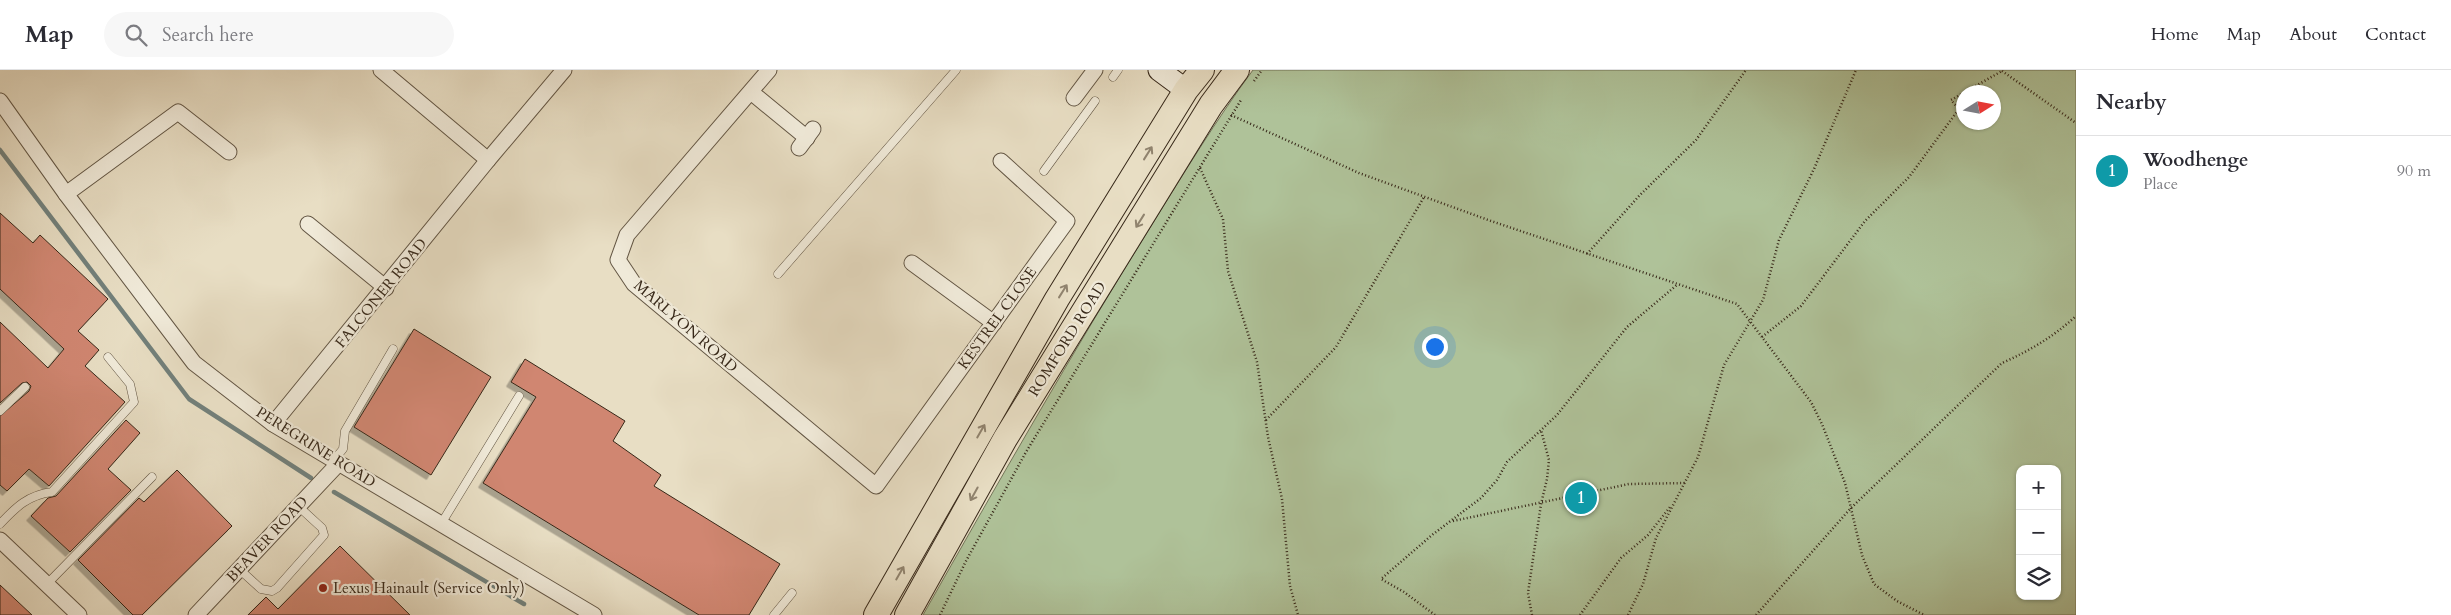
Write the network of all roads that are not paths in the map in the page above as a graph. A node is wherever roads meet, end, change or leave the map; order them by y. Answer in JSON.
{"nodes":[{"id":1,"x":381,"y":70,"type":"edge"},
{"id":2,"x":564,"y":70,"type":"edge"},
{"id":3,"x":769,"y":70,"type":"edge"},
{"id":4,"x":956,"y":70,"type":"edge"},
{"id":5,"x":1095,"y":70,"type":"edge"},
{"id":6,"x":1159,"y":70,"type":"edge"},
{"id":7,"x":1202,"y":70,"type":"edge"},
{"id":8,"x":1244,"y":78,"type":"edge"},
{"id":9,"x":1186,"y":90,"type":"junction"},
{"id":10,"x":750,"y":92,"type":"junction"},
{"id":11,"x":1074,"y":98,"type":"dead end"},
{"id":12,"x":0,"y":101,"type":"edge"},
{"id":13,"x":1096,"y":101,"type":"dead end"},
{"id":14,"x":1221,"y":110,"type":"junction"},
{"id":15,"x":806,"y":138,"type":"dead end"},
{"id":16,"x":229,"y":152,"type":"dead end"},
{"id":17,"x":488,"y":160,"type":"junction"},
{"id":18,"x":1001,"y":161,"type":"dead end"},
{"id":19,"x":1044,"y":171,"type":"dead end"},
{"id":20,"x":66,"y":194,"type":"junction"},
{"id":21,"x":308,"y":224,"type":"dead end"},
{"id":22,"x":912,"y":263,"type":"dead end"},
{"id":23,"x":778,"y":274,"type":"dead end"},
{"id":24,"x":386,"y":288,"type":"junction"},
{"id":25,"x":994,"y":323,"type":"junction"},
{"id":26,"x":393,"y":348,"type":"dead end"},
{"id":27,"x":108,"y":357,"type":"dead end"},
{"id":28,"x":25,"y":387,"type":"dead end"},
{"id":29,"x":519,"y":396,"type":"dead end"},
{"id":30,"x":0,"y":411,"type":"edge"},
{"id":31,"x":273,"y":424,"type":"junction"},
{"id":32,"x":337,"y":461,"type":"junction"},
{"id":33,"x":152,"y":477,"type":"dead end"},
{"id":34,"x":876,"y":486,"type":"joint"},
{"id":35,"x":298,"y":506,"type":"junction"},
{"id":36,"x":0,"y":524,"type":"edge"},
{"id":37,"x":441,"y":524,"type":"junction"},
{"id":38,"x":0,"y":540,"type":"edge"},
{"id":39,"x":239,"y":569,"type":"junction"},
{"id":40,"x":46,"y":584,"type":"junction"},
{"id":41,"x":792,"y":593,"type":"dead end"},
{"id":42,"x":79,"y":615,"type":"edge"},
{"id":43,"x":196,"y":615,"type":"edge"},
{"id":44,"x":592,"y":615,"type":"edge"},
{"id":45,"x":774,"y":615,"type":"edge"},
{"id":46,"x":876,"y":615,"type":"edge"},
{"id":47,"x":907,"y":615,"type":"edge"}],
"edges":[{"from":1,"to":17,"type":"street"},
{"from":2,"to":17,"type":"street","name":"FALCONER ROAD"},
{"from":3,"to":10,"type":"street","name":"MARLYON ROAD"},
{"from":4,"to":23,"type":"lane"},
{"from":5,"to":11,"type":"street"},
{"from":6,"to":9,"type":"street"},
{"from":7,"to":9,"type":"main road","name":"ROMFORD ROAD"},
{"from":8,"to":14,"type":"main road","name":"ROMFORD ROAD"},
{"from":9,"to":14,"type":"main road"},
{"from":46,"to":9,"type":"main road","name":"ROMFORD ROAD","one_way":true},
{"from":10,"to":15,"type":"street"},
{"from":10,"to":34,"type":"street","name":"MARLYON ROAD"},
{"from":12,"to":20,"type":"street","name":"PEREGRINE ROAD"},
{"from":13,"to":19,"type":"lane"},
{"from":14,"to":47,"type":"main road","name":"ROMFORD ROAD","one_way":true},
{"from":16,"to":20,"type":"street"},
{"from":17,"to":24,"type":"street","name":"FALCONER ROAD"},
{"from":18,"to":25,"type":"street","name":"KESTREL CLOSE"},
{"from":20,"to":31,"type":"street","name":"PEREGRINE ROAD"},
{"from":21,"to":24,"type":"street"},
{"from":22,"to":25,"type":"street"},
{"from":24,"to":31,"type":"street","name":"FALCONER ROAD"},
{"from":25,"to":34,"type":"street","name":"KESTREL CLOSE"},
{"from":26,"to":32,"type":"lane"},
{"from":27,"to":36,"type":"lane"},
{"from":28,"to":30,"type":"lane"},
{"from":29,"to":37,"type":"lane"},
{"from":31,"to":32,"type":"street","name":"PEREGRINE ROAD"},
{"from":32,"to":35,"type":"street","name":"BEAVER ROAD"},
{"from":32,"to":37,"type":"street","name":"PEREGRINE ROAD"},
{"from":33,"to":40,"type":"lane"},
{"from":35,"to":39,"type":"street","name":"BEAVER ROAD"},
{"from":35,"to":39,"type":"lane"},
{"from":37,"to":44,"type":"street","name":"PEREGRINE ROAD"},
{"from":38,"to":40,"type":"street"},
{"from":39,"to":43,"type":"street","name":"BEAVER ROAD"},
{"from":40,"to":42,"type":"street"},
{"from":41,"to":45,"type":"lane"}]}
